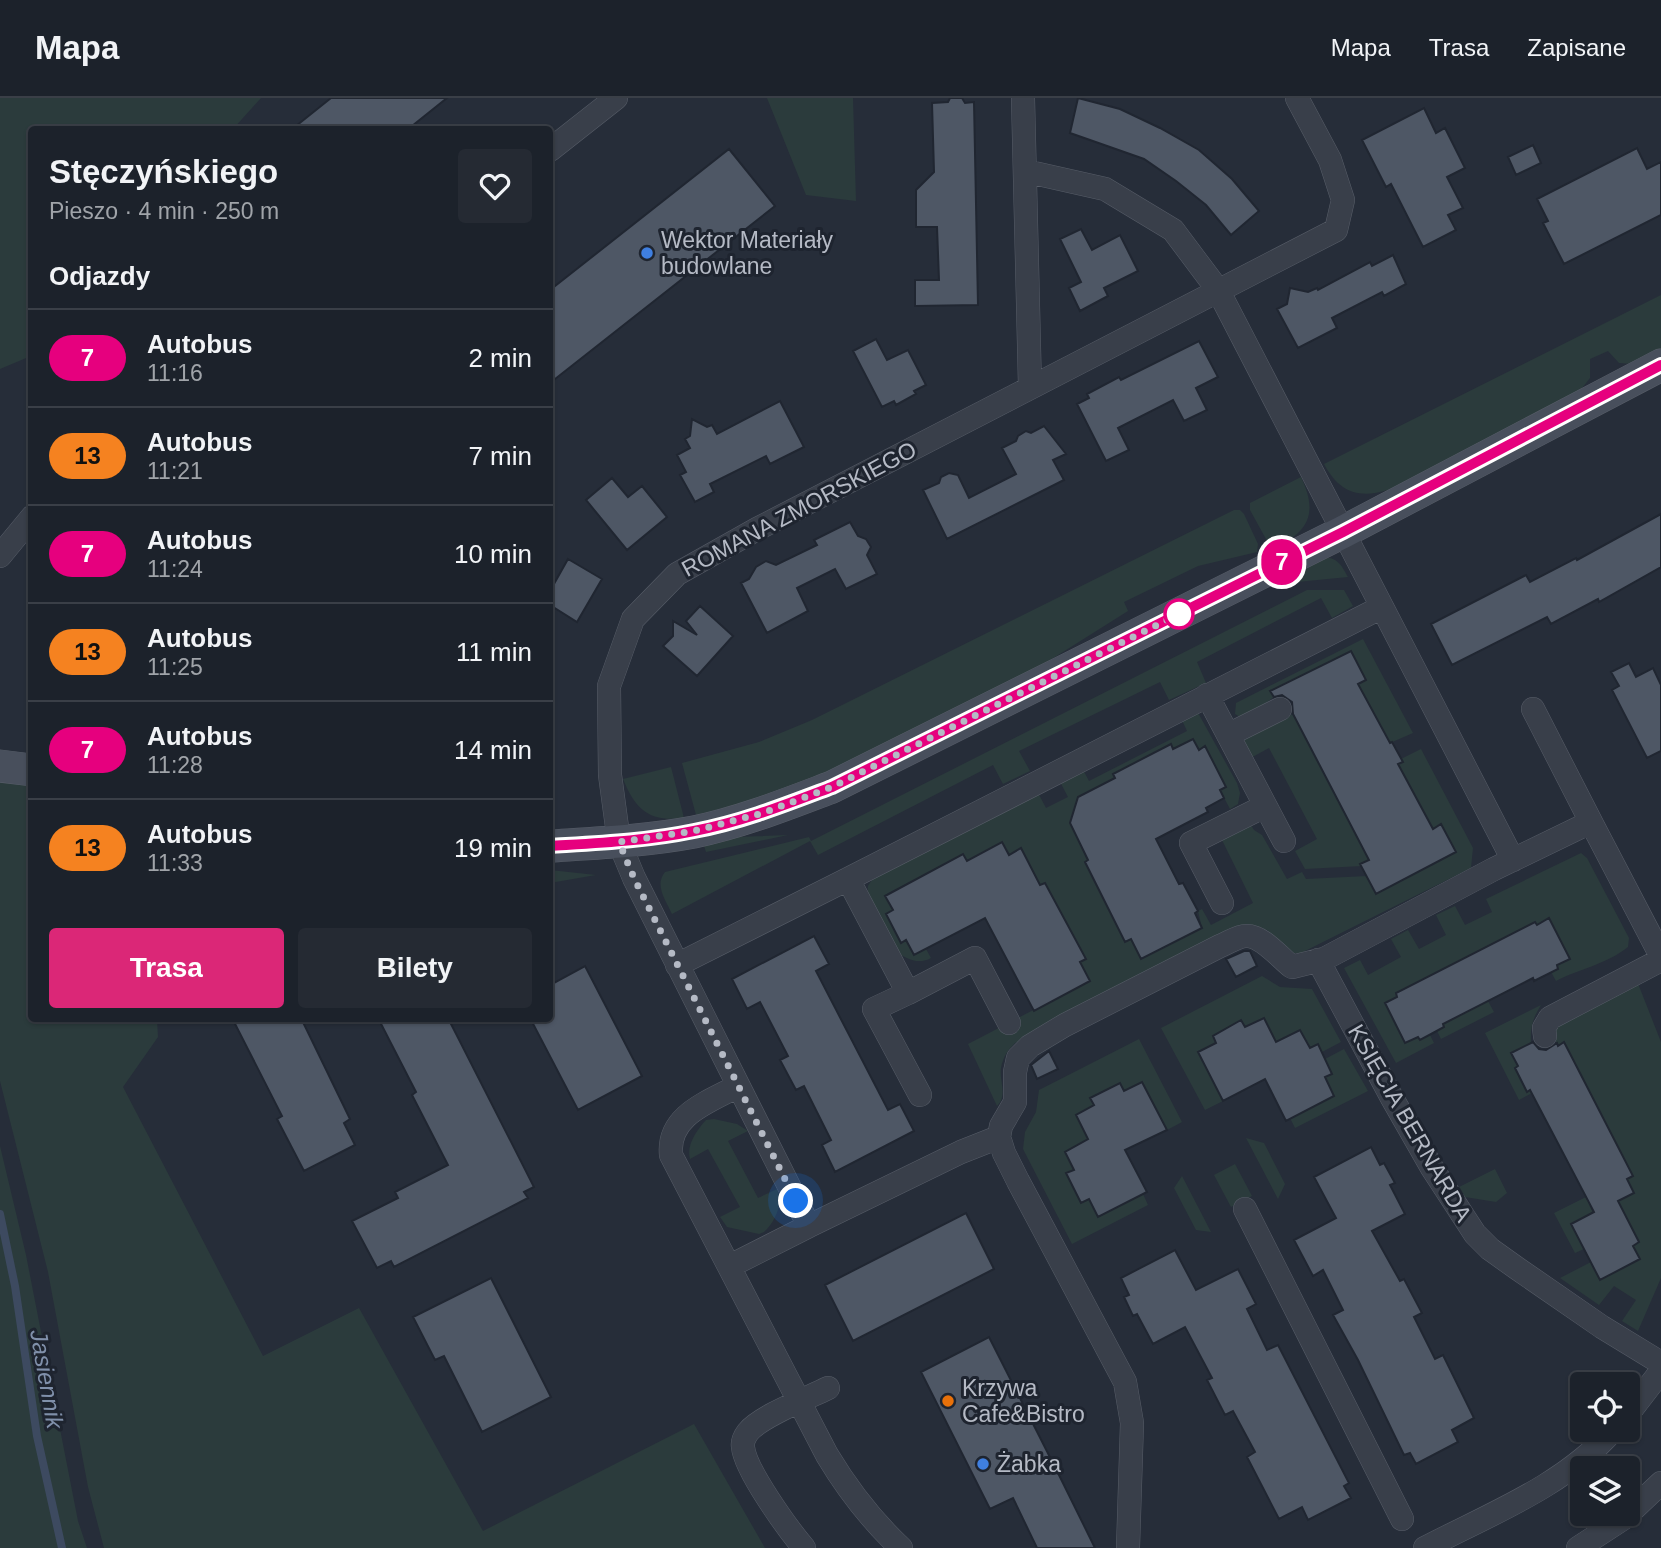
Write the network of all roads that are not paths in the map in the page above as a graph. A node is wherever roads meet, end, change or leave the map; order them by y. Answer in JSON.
{"nodes":[{"id":1,"x":616,"y":98,"type":"edge"},
{"id":2,"x":1023,"y":98,"type":"edge"},
{"id":3,"x":1297,"y":98,"type":"edge"},
{"id":4,"x":553,"y":148,"type":"edge"},
{"id":5,"x":1024,"y":171,"type":"junction"},
{"id":6,"x":1218,"y":290,"type":"junction"},
{"id":7,"x":1661,"y":365,"type":"edge"},
{"id":8,"x":1030,"y":387,"type":"junction"},
{"id":9,"x":28,"y":522,"type":"edge"},
{"id":10,"x":1343,"y":532,"type":"junction"},
{"id":11,"x":0,"y":556,"type":"edge"},
{"id":12,"x":1382,"y":607,"type":"junction"},
{"id":13,"x":1207,"y":695,"type":"junction"},
{"id":14,"x":1280,"y":709,"type":"dead end"},
{"id":15,"x":1533,"y":709,"type":"dead end"},
{"id":16,"x":1228,"y":736,"type":"junction"},
{"id":17,"x":0,"y":766,"type":"edge"},
{"id":18,"x":28,"y":770,"type":"edge"},
{"id":19,"x":1265,"y":806,"type":"junction"},
{"id":20,"x":1591,"y":821,"type":"junction"},
{"id":21,"x":1284,"y":841,"type":"dead end"},
{"id":22,"x":619,"y":842,"type":"junction"},
{"id":23,"x":553,"y":846,"type":"edge"},
{"id":24,"x":1513,"y":860,"type":"junction"},
{"id":25,"x":848,"y":879,"type":"junction"},
{"id":26,"x":1222,"y":903,"type":"dead end"},
{"id":27,"x":1661,"y":958,"type":"edge"},
{"id":28,"x":1318,"y":960,"type":"junction"},
{"id":29,"x":677,"y":965,"type":"junction"},
{"id":30,"x":908,"y":993,"type":"junction"},
{"id":31,"x":1009,"y":1023,"type":"dead end"},
{"id":32,"x":1545,"y":1036,"type":"dead end"},
{"id":33,"x":738,"y":1086,"type":"junction"},
{"id":34,"x":920,"y":1095,"type":"dead end"},
{"id":35,"x":999,"y":1137,"type":"junction"},
{"id":36,"x":1245,"y":1209,"type":"dead end"},
{"id":37,"x":809,"y":1226,"type":"junction"},
{"id":38,"x":730,"y":1266,"type":"junction"},
{"id":39,"x":1661,"y":1363,"type":"edge"},
{"id":40,"x":1661,"y":1371,"type":"edge"},
{"id":41,"x":828,"y":1388,"type":"dead end"},
{"id":42,"x":1640,"y":1398,"type":"edge"},
{"id":43,"x":800,"y":1402,"type":"junction"},
{"id":44,"x":1602,"y":1442,"type":"edge"},
{"id":45,"x":1661,"y":1483,"type":"edge"},
{"id":46,"x":1402,"y":1519,"type":"dead end"},
{"id":47,"x":804,"y":1548,"type":"edge"},
{"id":48,"x":901,"y":1548,"type":"edge"},
{"id":49,"x":1128,"y":1548,"type":"edge"},
{"id":50,"x":1425,"y":1548,"type":"edge"},
{"id":51,"x":1578,"y":1548,"type":"edge"}],
"edges":[{"from":1,"to":4,"type":"street"},
{"from":2,"to":5,"type":"street"},
{"from":3,"to":6,"type":"street","name":"ROMANA ZMORSKIEGO"},
{"from":5,"to":6,"type":"street"},
{"from":5,"to":8,"type":"street"},
{"from":6,"to":8,"type":"street","name":"ROMANA ZMORSKIEGO"},
{"from":6,"to":10,"type":"street"},
{"from":7,"to":10,"type":"street"},
{"from":8,"to":22,"type":"street","name":"ROMANA ZMORSKIEGO"},
{"from":9,"to":11,"type":"street"},
{"from":10,"to":12,"type":"street"},
{"from":10,"to":22,"type":"street"},
{"from":12,"to":13,"type":"street"},
{"from":12,"to":24,"type":"street"},
{"from":13,"to":16,"type":"street"},
{"from":13,"to":25,"type":"street"},
{"from":14,"to":16,"type":"street"},
{"from":15,"to":20,"type":"street"},
{"from":16,"to":19,"type":"street"},
{"from":17,"to":18,"type":"street"},
{"from":19,"to":21,"type":"street"},
{"from":19,"to":26,"type":"street"},
{"from":20,"to":24,"type":"street"},
{"from":20,"to":27,"type":"street"},
{"from":22,"to":23,"type":"street"},
{"from":22,"to":29,"type":"street","name":"ROMANA ZMORSKIEGO"},
{"from":24,"to":28,"type":"street"},
{"from":25,"to":29,"type":"street"},
{"from":25,"to":30,"type":"street"},
{"from":27,"to":32,"type":"street"},
{"from":28,"to":35,"type":"street"},
{"from":28,"to":39,"type":"street","name":"KSIĘCIA BERNARDA"},
{"from":29,"to":33,"type":"street","name":"ROMANA ZMORSKIEGO"},
{"from":30,"to":31,"type":"street"},
{"from":30,"to":34,"type":"street"},
{"from":33,"to":37,"type":"street","name":"ROMANA ZMORSKIEGO"},
{"from":33,"to":38,"type":"street"},
{"from":35,"to":37,"type":"street"},
{"from":35,"to":49,"type":"street"},
{"from":36,"to":46,"type":"street"},
{"from":37,"to":38,"type":"street"},
{"from":38,"to":43,"type":"street"},
{"from":40,"to":42,"type":"street"},
{"from":41,"to":43,"type":"street"},
{"from":43,"to":47,"type":"street"},
{"from":43,"to":48,"type":"street"},
{"from":44,"to":50,"type":"street"},
{"from":45,"to":51,"type":"street"}]}
